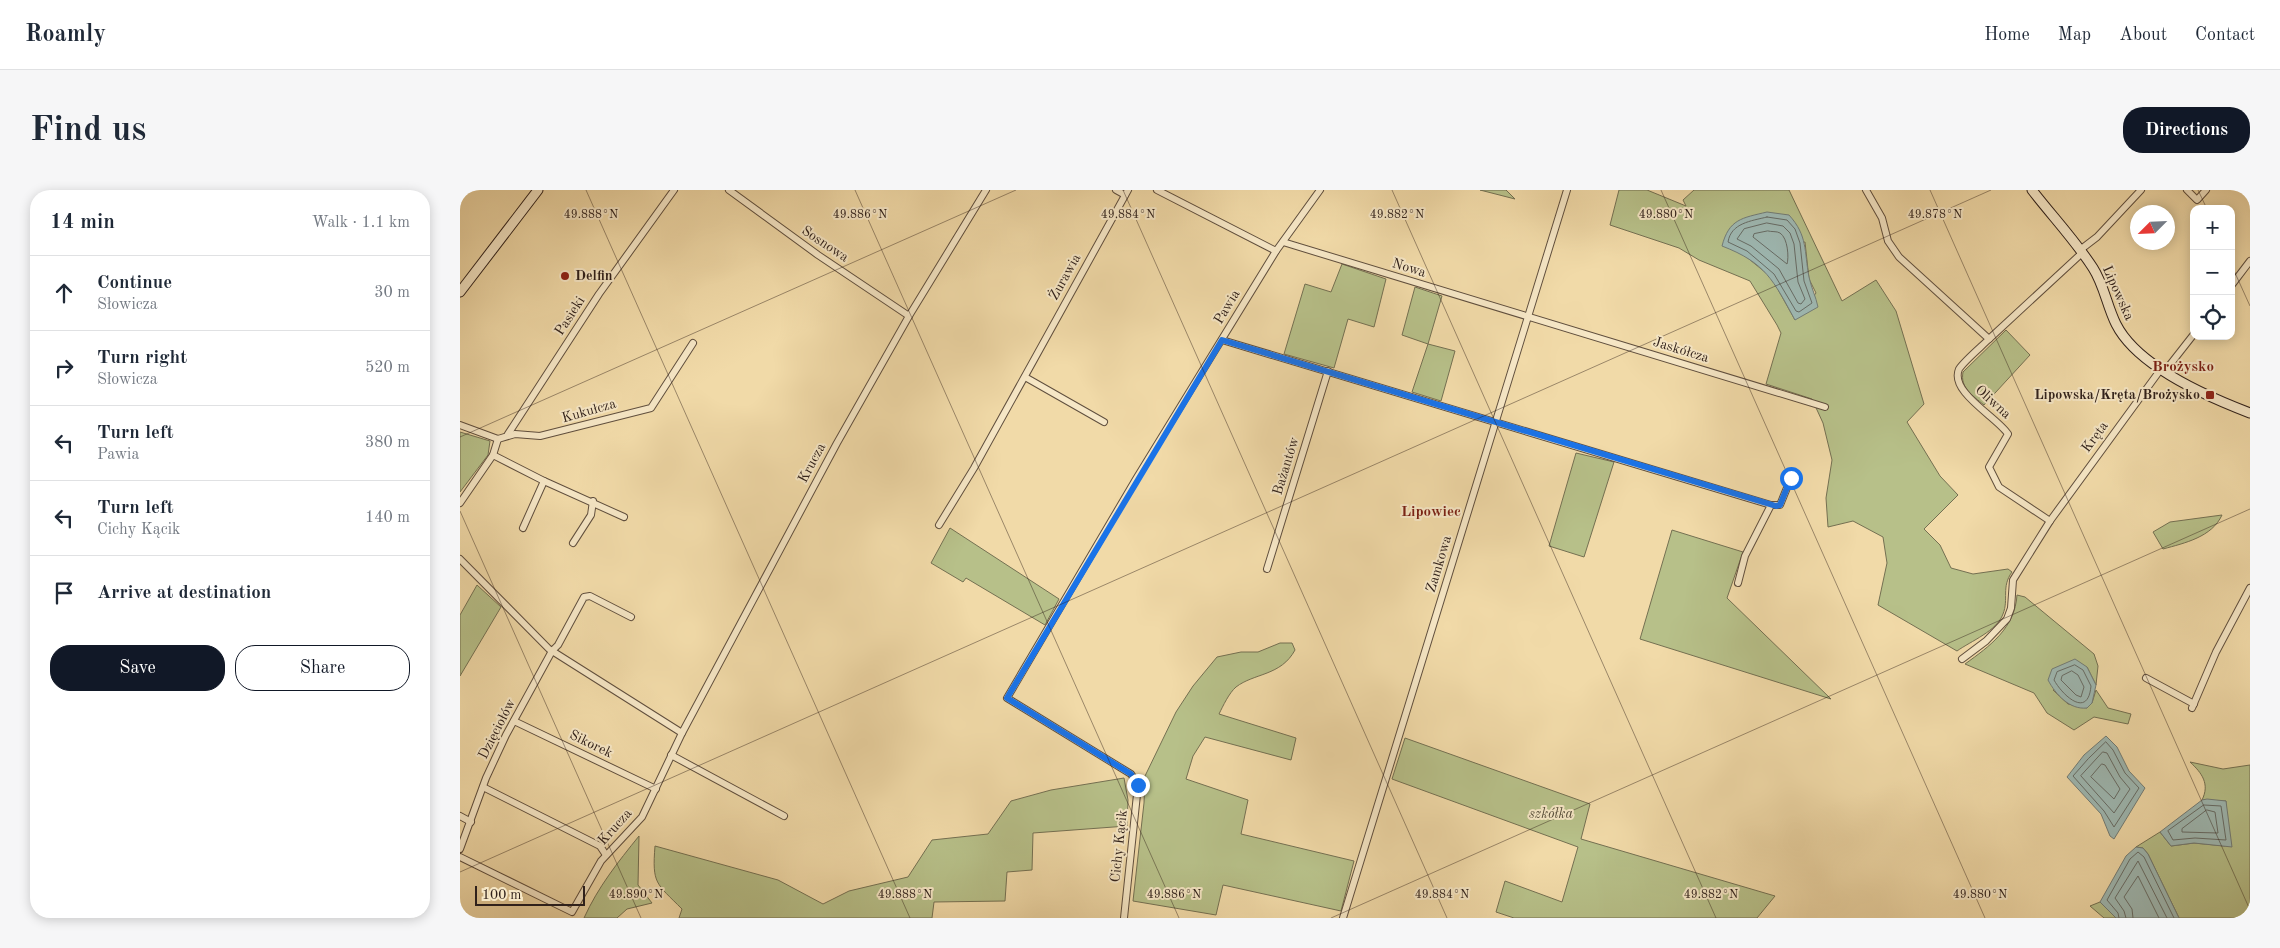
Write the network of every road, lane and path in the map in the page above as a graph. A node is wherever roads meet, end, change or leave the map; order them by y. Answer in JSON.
{"nodes":[{"id":1,"x":538,"y":190,"type":"edge"},
{"id":2,"x":674,"y":190,"type":"edge"},
{"id":3,"x":730,"y":190,"type":"edge"},
{"id":4,"x":986,"y":190,"type":"edge"},
{"id":5,"x":1116,"y":190,"type":"edge"},
{"id":6,"x":1157,"y":190,"type":"edge"},
{"id":7,"x":1320,"y":190,"type":"edge"},
{"id":8,"x":1568,"y":190,"type":"edge"},
{"id":9,"x":1866,"y":190,"type":"edge"},
{"id":10,"x":2032,"y":190,"type":"edge"},
{"id":11,"x":2141,"y":190,"type":"edge"},
{"id":12,"x":2187,"y":190,"type":"edge"},
{"id":13,"x":2206,"y":190,"type":"edge"},
{"id":14,"x":1126,"y":192,"type":"edge"},
{"id":15,"x":1283,"y":242,"type":"junction"},
{"id":16,"x":1276,"y":251,"type":"junction"},
{"id":17,"x":2081,"y":251,"type":"junction"},
{"id":18,"x":2250,"y":261,"type":"edge"},
{"id":19,"x":2247,"y":270,"type":"edge"},
{"id":20,"x":2235,"y":282,"type":"edge"},
{"id":21,"x":460,"y":292,"type":"edge"},
{"id":22,"x":909,"y":316,"type":"junction"},
{"id":23,"x":1528,"y":317,"type":"junction"},
{"id":24,"x":1989,"y":339,"type":"junction"},
{"id":25,"x":2190,"y":339,"type":"edge"},
{"id":26,"x":1222,"y":340,"type":"junction"},
{"id":27,"x":693,"y":343,"type":"dead end"},
{"id":28,"x":2163,"y":370,"type":"junction"},
{"id":29,"x":1328,"y":371,"type":"junction"},
{"id":30,"x":1025,"y":377,"type":"junction"},
{"id":31,"x":1826,"y":408,"type":"dead end"},
{"id":32,"x":2250,"y":413,"type":"edge"},
{"id":33,"x":1104,"y":422,"type":"dead end"},
{"id":34,"x":1496,"y":422,"type":"junction"},
{"id":35,"x":460,"y":425,"type":"edge"},
{"id":36,"x":508,"y":434,"type":"junction"},
{"id":37,"x":498,"y":439,"type":"junction"},
{"id":38,"x":493,"y":455,"type":"junction"},
{"id":39,"x":1791,"y":478,"type":"dead end"},
{"id":40,"x":544,"y":481,"type":"junction"},
{"id":41,"x":594,"y":501,"type":"junction"},
{"id":42,"x":460,"y":503,"type":"edge"},
{"id":43,"x":1771,"y":505,"type":"junction"},
{"id":44,"x":624,"y":517,"type":"dead end"},
{"id":45,"x":2050,"y":521,"type":"junction"},
{"id":46,"x":939,"y":525,"type":"dead end"},
{"id":47,"x":523,"y":528,"type":"dead end"},
{"id":48,"x":574,"y":543,"type":"dead end"},
{"id":49,"x":460,"y":559,"type":"edge"},
{"id":50,"x":1267,"y":569,"type":"dead end"},
{"id":51,"x":1738,"y":583,"type":"dead end"},
{"id":52,"x":2250,"y":588,"type":"edge"},
{"id":53,"x":631,"y":617,"type":"dead end"},
{"id":54,"x":552,"y":651,"type":"junction"},
{"id":55,"x":1962,"y":659,"type":"dead end"},
{"id":56,"x":2146,"y":678,"type":"dead end"},
{"id":57,"x":1007,"y":698,"type":"joint"},
{"id":58,"x":514,"y":721,"type":"junction"},
{"id":59,"x":682,"y":733,"type":"junction"},
{"id":60,"x":671,"y":755,"type":"junction"},
{"id":61,"x":482,"y":787,"type":"junction"},
{"id":62,"x":656,"y":789,"type":"junction"},
{"id":63,"x":460,"y":816,"type":"edge"},
{"id":64,"x":784,"y":816,"type":"dead end"},
{"id":65,"x":471,"y":822,"type":"junction"},
{"id":66,"x":460,"y":849,"type":"edge"},
{"id":67,"x":606,"y":855,"type":"junction"},
{"id":68,"x":460,"y":857,"type":"edge"},
{"id":69,"x":1124,"y":918,"type":"edge"},
{"id":70,"x":1344,"y":918,"type":"edge"}],
"edges":[{"from":1,"to":21,"type":"street"},
{"from":2,"to":36,"type":"street","name":"Pasieki"},
{"from":3,"to":22,"type":"street","name":"Sosnowa"},
{"from":4,"to":22,"type":"street","name":"Krucza"},
{"from":5,"to":14,"type":"street"},
{"from":6,"to":16,"type":"street"},
{"from":7,"to":15,"type":"street","name":"Pawia"},
{"from":8,"to":23,"type":"street","name":"Zamkowa"},
{"from":9,"to":24,"type":"street"},
{"from":10,"to":17,"type":"street","name":"Lipowska"},
{"from":11,"to":17,"type":"street"},
{"from":12,"to":13,"type":"street"},
{"from":14,"to":30,"type":"street","name":"Żurawia"},
{"from":15,"to":16,"type":"street","name":"Pawia"},
{"from":15,"to":23,"type":"street","name":"Nowa"},
{"from":16,"to":26,"type":"street","name":"Pawia"},
{"from":17,"to":24,"type":"street"},
{"from":17,"to":28,"type":"street","name":"Lipowska"},
{"from":18,"to":19,"type":"street"},
{"from":19,"to":20,"type":"street"},
{"from":22,"to":59,"type":"street","name":"Krucza"},
{"from":23,"to":31,"type":"street","name":"Jaskółcza"},
{"from":23,"to":34,"type":"street","name":"Zamkowa"},
{"from":24,"to":45,"type":"street","name":"Oliwna"},
{"from":25,"to":28,"type":"street","name":"Kręta"},
{"from":26,"to":29,"type":"street"},
{"from":26,"to":57,"type":"street","name":"Pawia"},
{"from":27,"to":36,"type":"street","name":"Kukułcza"},
{"from":28,"to":32,"type":"street","name":"Lipowska"},
{"from":28,"to":45,"type":"street","name":"Kręta"},
{"from":29,"to":34,"type":"street"},
{"from":29,"to":50,"type":"street","name":"Bażantów"},
{"from":30,"to":33,"type":"street"},
{"from":30,"to":46,"type":"street","name":"Żurawia"},
{"from":34,"to":43,"type":"street"},
{"from":34,"to":70,"type":"street","name":"Zamkowa"},
{"from":35,"to":37,"type":"street"},
{"from":36,"to":37,"type":"street"},
{"from":37,"to":38,"type":"street"},
{"from":38,"to":40,"type":"street"},
{"from":38,"to":42,"type":"street"},
{"from":39,"to":43,"type":"street"},
{"from":40,"to":41,"type":"street"},
{"from":40,"to":47,"type":"street"},
{"from":41,"to":44,"type":"street"},
{"from":41,"to":48,"type":"street"},
{"from":43,"to":51,"type":"street"},
{"from":45,"to":55,"type":"street"},
{"from":49,"to":54,"type":"street"},
{"from":52,"to":56,"type":"street"},
{"from":53,"to":54,"type":"street","name":"Dzięciołów"},
{"from":54,"to":58,"type":"street","name":"Dzięciołów"},
{"from":54,"to":59,"type":"street"},
{"from":57,"to":69,"type":"street","name":"Cichy Kącik"},
{"from":58,"to":61,"type":"street","name":"Dzięciołów"},
{"from":58,"to":62,"type":"street","name":"Sikorek"},
{"from":59,"to":60,"type":"street","name":"Krucza"},
{"from":60,"to":62,"type":"street","name":"Krucza"},
{"from":60,"to":64,"type":"street"},
{"from":61,"to":65,"type":"street","name":"Dzięciołów"},
{"from":61,"to":67,"type":"street"},
{"from":62,"to":67,"type":"street","name":"Krucza"},
{"from":63,"to":65,"type":"street"},
{"from":65,"to":66,"type":"street","name":"Dzięciołów"},
{"from":67,"to":68,"type":"street","name":"Krucza"}]}
